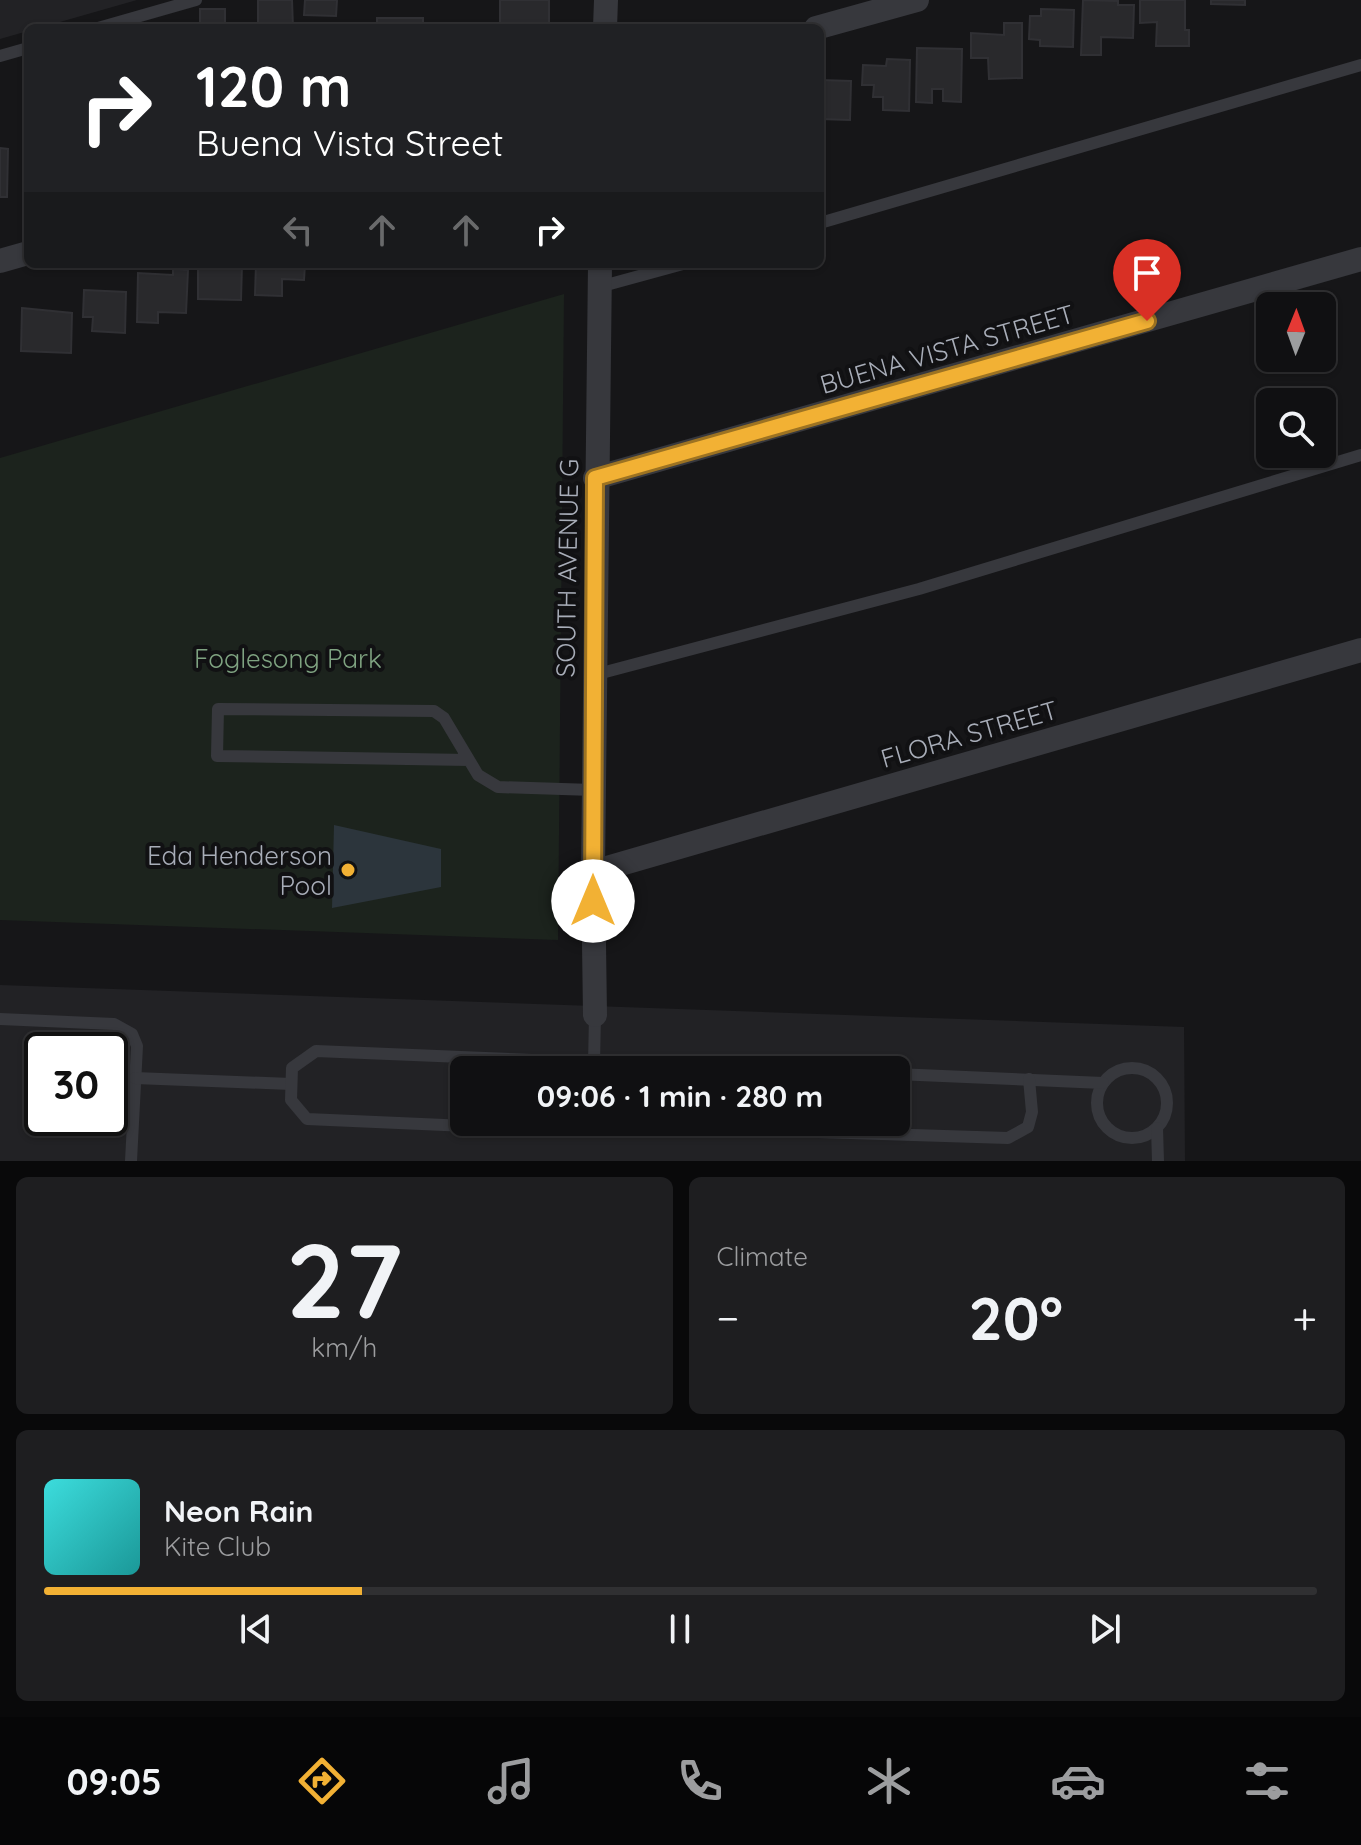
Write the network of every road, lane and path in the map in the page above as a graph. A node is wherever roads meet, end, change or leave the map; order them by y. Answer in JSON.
{"nodes":[{"id":1,"x":196,"y":0,"type":"edge"},
{"id":2,"x":606,"y":0,"type":"edge"},
{"id":3,"x":917,"y":0,"type":"edge"},
{"id":4,"x":112,"y":24,"type":"edge"},
{"id":5,"x":605,"y":24,"type":"edge"},
{"id":6,"x":824,"y":26,"type":"edge"},
{"id":7,"x":24,"y":49,"type":"edge"},
{"id":8,"x":0,"y":56,"type":"edge"},
{"id":9,"x":1361,"y":65,"type":"edge"},
{"id":10,"x":824,"y":222,"type":"edge"},
{"id":11,"x":24,"y":254,"type":"edge"},
{"id":12,"x":1361,"y":259,"type":"edge"},
{"id":13,"x":0,"y":261,"type":"edge"},
{"id":14,"x":653,"y":268,"type":"edge"},
{"id":15,"x":600,"y":275,"type":"edge"},
{"id":16,"x":1361,"y":455,"type":"edge"},
{"id":17,"x":595,"y":478,"type":"junction"},
{"id":18,"x":1361,"y":650,"type":"edge"},
{"id":19,"x":594,"y":675,"type":"junction"},
{"id":20,"x":469,"y":760,"type":"junction"},
{"id":21,"x":593,"y":790,"type":"junction"},
{"id":22,"x":593,"y":872,"type":"junction"},
{"id":23,"x":595,"y":1015,"type":"joint"},
{"id":24,"x":0,"y":1019,"type":"edge"},
{"id":25,"x":594,"y":1056,"type":"edge"},
{"id":26,"x":450,"y":1061,"type":"edge"},
{"id":27,"x":910,"y":1075,"type":"edge"},
{"id":28,"x":135,"y":1078,"type":"junction"},
{"id":29,"x":1029,"y":1079,"type":"junction"},
{"id":30,"x":1103,"y":1083,"type":"junction"},
{"id":31,"x":291,"y":1084,"type":"junction"},
{"id":32,"x":450,"y":1125,"type":"edge"},
{"id":33,"x":1157,"y":1128,"type":"junction"},
{"id":34,"x":910,"y":1135,"type":"edge"},
{"id":35,"x":131,"y":1161,"type":"edge"},
{"id":36,"x":1158,"y":1161,"type":"edge"}],
"edges":[{"from":1,"to":4,"type":"lane"},
{"from":2,"to":5,"type":"street"},
{"from":3,"to":6,"type":"street"},
{"from":7,"to":8,"type":"lane"},
{"from":9,"to":10,"type":"lane"},
{"from":11,"to":13,"type":"street"},
{"from":12,"to":17,"type":"street","name":"BUENA VISTA STREET"},
{"from":14,"to":15,"type":"lane"},
{"from":15,"to":17,"type":"street","name":"SOUTH AVENUE G"},
{"from":16,"to":19,"type":"lane"},
{"from":17,"to":19,"type":"street","name":"SOUTH AVENUE G"},
{"from":18,"to":22,"type":"street","name":"FLORA STREET"},
{"from":19,"to":21,"type":"street","name":"SOUTH AVENUE G"},
{"from":20,"to":20,"type":"lane"},
{"from":20,"to":21,"type":"lane"},
{"from":21,"to":22,"type":"street","name":"SOUTH AVENUE G"},
{"from":22,"to":23,"type":"street","name":"SOUTH AVENUE G"},
{"from":23,"to":25,"type":"lane"},
{"from":24,"to":28,"type":"lane"},
{"from":26,"to":31,"type":"lane"},
{"from":27,"to":29,"type":"lane"},
{"from":28,"to":31,"type":"lane"},
{"from":28,"to":35,"type":"lane"},
{"from":29,"to":30,"type":"lane"},
{"from":29,"to":34,"type":"lane"},
{"from":30,"to":33,"type":"lane"},
{"from":30,"to":33,"type":"lane"},
{"from":31,"to":32,"type":"lane"},
{"from":33,"to":36,"type":"lane"}]}
